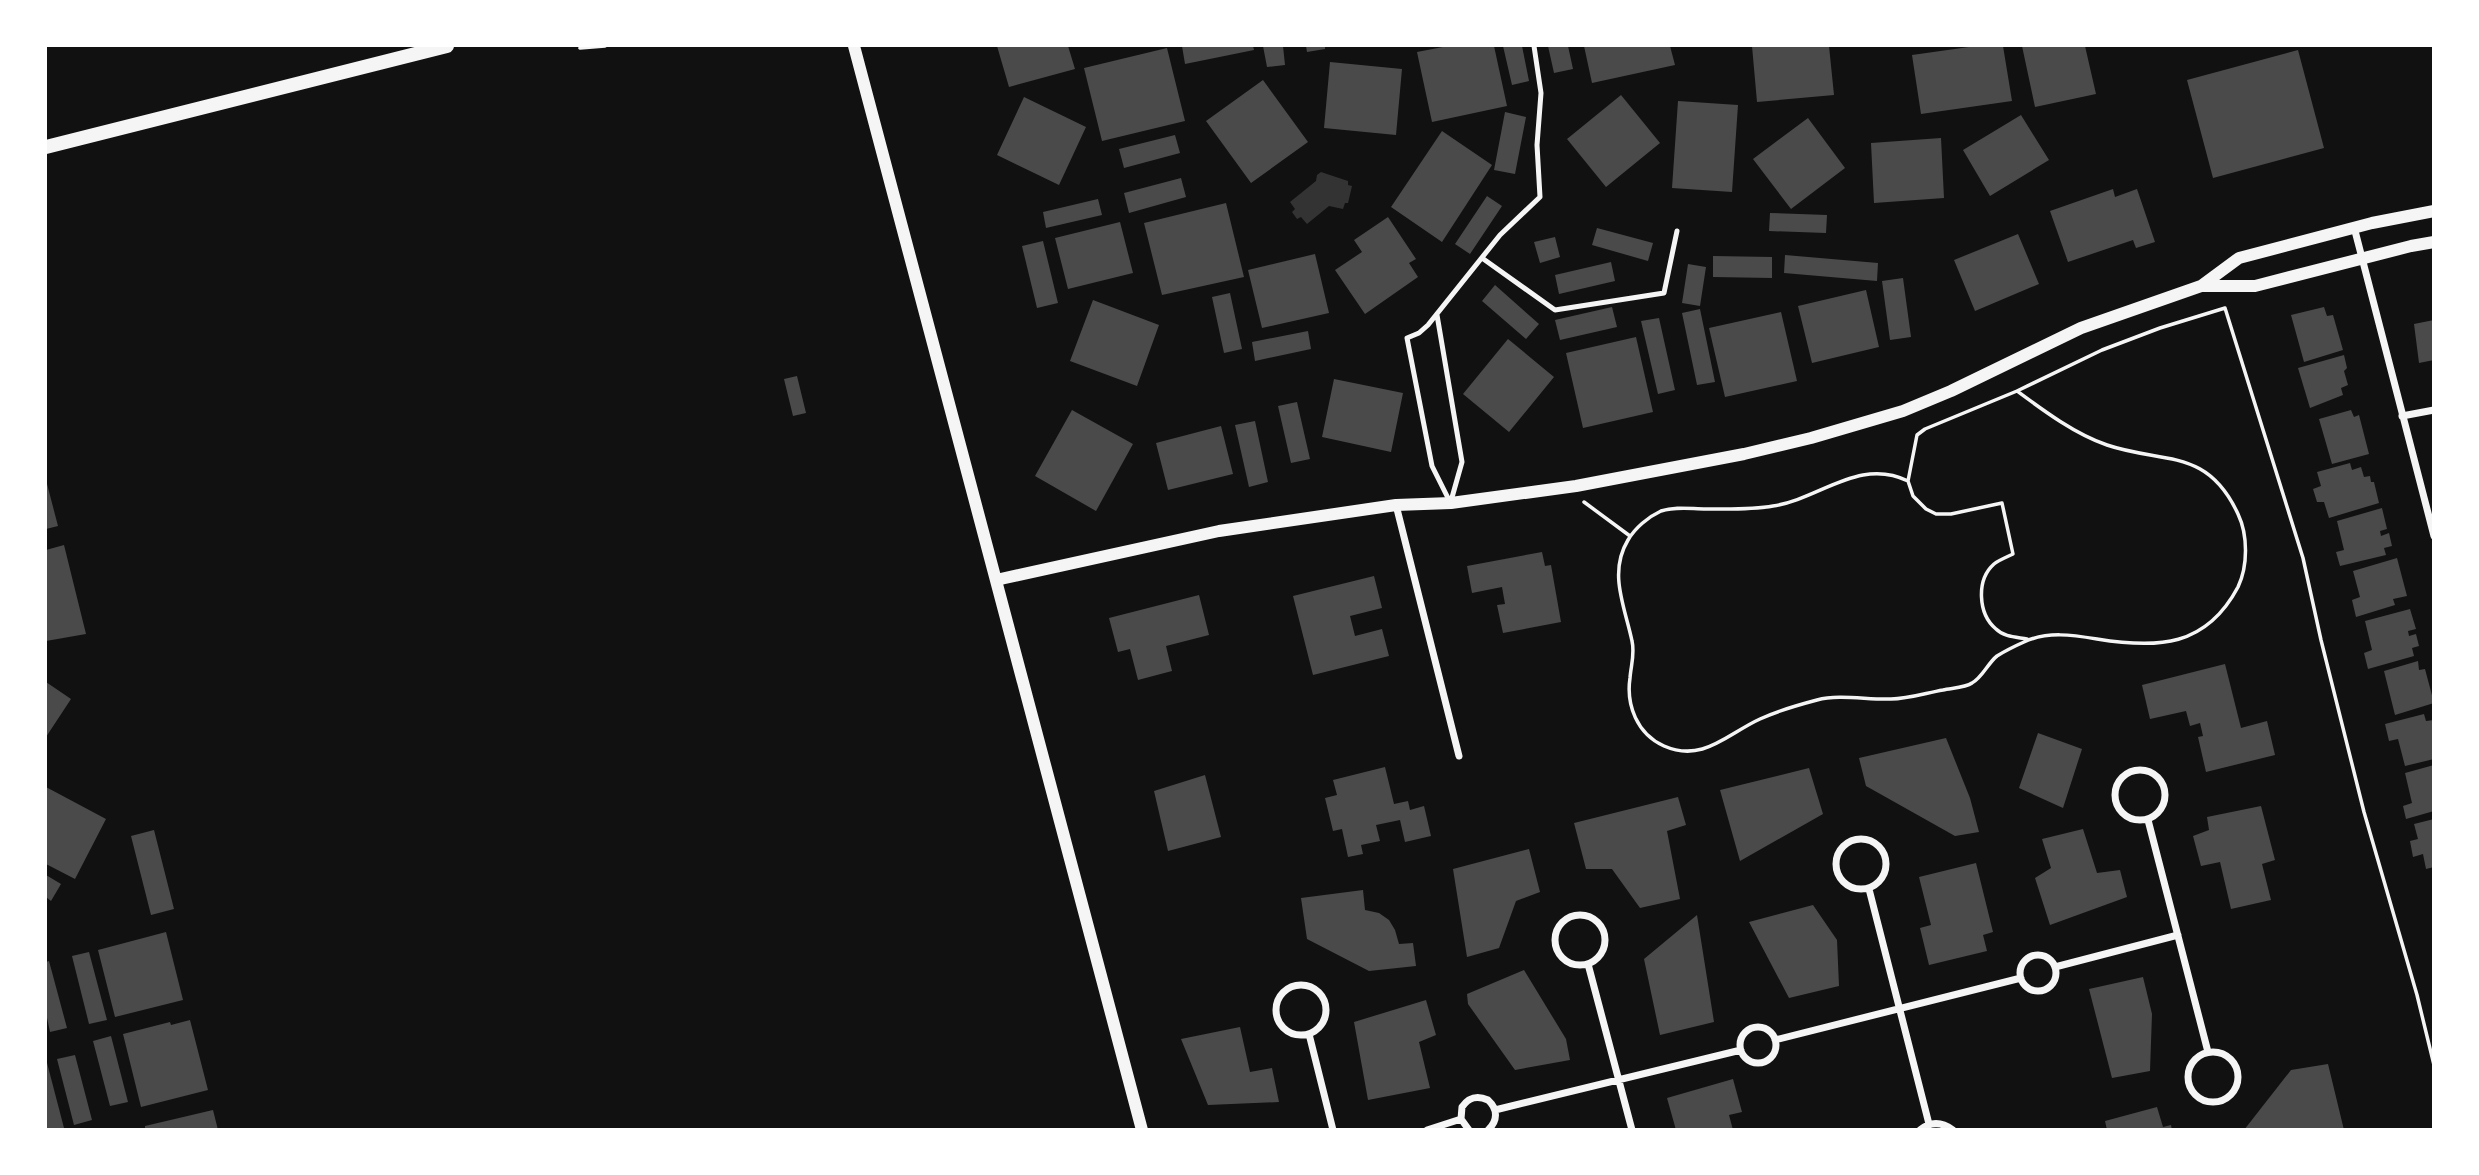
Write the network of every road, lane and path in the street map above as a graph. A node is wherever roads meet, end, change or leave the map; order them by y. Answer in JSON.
{"nodes":[{"id":1,"x":447,"y":46,"type":"edge"},
{"id":2,"x":581,"y":46,"type":"edge"},
{"id":3,"x":605,"y":46,"type":"edge"},
{"id":4,"x":854,"y":46,"type":"edge"},
{"id":5,"x":1534,"y":46,"type":"edge"},
{"id":6,"x":46,"y":148,"type":"edge"},
{"id":7,"x":2434,"y":211,"type":"edge"},
{"id":8,"x":2354,"y":228,"type":"junction"},
{"id":9,"x":1677,"y":231,"type":"dead end"},
{"id":10,"x":2434,"y":242,"type":"edge"},
{"id":11,"x":1482,"y":258,"type":"junction"},
{"id":12,"x":2361,"y":258,"type":"junction"},
{"id":13,"x":2201,"y":286,"type":"junction"},
{"id":14,"x":1437,"y":315,"type":"junction"},
{"id":15,"x":2017,"y":391,"type":"junction"},
{"id":16,"x":2434,"y":410,"type":"edge"},
{"id":17,"x":2402,"y":415,"type":"junction"},
{"id":18,"x":1908,"y":481,"type":"junction"},
{"id":19,"x":1565,"y":488,"type":"junction"},
{"id":20,"x":1451,"y":503,"type":"junction"},
{"id":21,"x":1396,"y":506,"type":"junction"},
{"id":22,"x":1630,"y":536,"type":"junction"},
{"id":23,"x":2434,"y":536,"type":"edge"},
{"id":24,"x":996,"y":580,"type":"junction"},
{"id":25,"x":2029,"y":639,"type":"junction"},
{"id":26,"x":1459,"y":756,"type":"dead end"},
{"id":27,"x":2148,"y":820,"type":"junction"},
{"id":28,"x":1869,"y":889,"type":"junction"},
{"id":29,"x":2178,"y":935,"type":"junction"},
{"id":30,"x":1588,"y":964,"type":"junction"},
{"id":31,"x":2055,"y":967,"type":"junction"},
{"id":32,"x":2021,"y":978,"type":"junction"},
{"id":33,"x":1899,"y":1008,"type":"junction"},
{"id":34,"x":1309,"y":1034,"type":"junction"},
{"id":35,"x":1775,"y":1040,"type":"junction"},
{"id":36,"x":1741,"y":1050,"type":"junction"},
{"id":37,"x":2208,"y":1052,"type":"junction"},
{"id":38,"x":2434,"y":1065,"type":"edge"},
{"id":39,"x":1619,"y":1080,"type":"junction"},
{"id":40,"x":1495,"y":1110,"type":"junction"},
{"id":41,"x":1461,"y":1119,"type":"junction"},
{"id":42,"x":1929,"y":1124,"type":"junction"},
{"id":43,"x":1142,"y":1129,"type":"edge"},
{"id":44,"x":1333,"y":1129,"type":"edge"},
{"id":45,"x":1427,"y":1129,"type":"edge"},
{"id":46,"x":1469,"y":1129,"type":"edge"},
{"id":47,"x":1488,"y":1129,"type":"edge"},
{"id":48,"x":1632,"y":1129,"type":"edge"},
{"id":49,"x":1920,"y":1129,"type":"edge"},
{"id":50,"x":1953,"y":1129,"type":"edge"}],
"edges":[{"from":1,"to":6,"type":"main road"},
{"from":2,"to":3,"type":"path"},
{"from":4,"to":24,"type":"street"},
{"from":5,"to":11,"type":"lane"},
{"from":7,"to":8,"type":"street"},
{"from":8,"to":12,"type":"street"},
{"from":8,"to":13,"type":"street"},
{"from":9,"to":11,"type":"lane"},
{"from":10,"to":12,"type":"street"},
{"from":11,"to":14,"type":"lane"},
{"from":12,"to":13,"type":"street"},
{"from":12,"to":17,"type":"street"},
{"from":13,"to":19,"type":"street"},
{"from":14,"to":20,"type":"lane"},
{"from":14,"to":20,"type":"lane"},
{"from":15,"to":18,"type":"path"},
{"from":15,"to":25,"type":"path"},
{"from":15,"to":38,"type":"path"},
{"from":16,"to":17,"type":"street"},
{"from":17,"to":23,"type":"street"},
{"from":18,"to":22,"type":"path"},
{"from":18,"to":25,"type":"path"},
{"from":19,"to":20,"type":"street"},
{"from":19,"to":22,"type":"path"},
{"from":20,"to":21,"type":"street"},
{"from":21,"to":24,"type":"street"},
{"from":21,"to":26,"type":"street"},
{"from":22,"to":25,"type":"path"},
{"from":24,"to":43,"type":"street"},
{"from":27,"to":27,"type":"street"},
{"from":27,"to":29,"type":"street"},
{"from":28,"to":28,"type":"street"},
{"from":28,"to":33,"type":"street"},
{"from":29,"to":31,"type":"street"},
{"from":29,"to":37,"type":"street"},
{"from":30,"to":30,"type":"street"},
{"from":30,"to":39,"type":"street"},
{"from":31,"to":32,"type":"street"},
{"from":31,"to":32,"type":"street"},
{"from":32,"to":33,"type":"street"},
{"from":33,"to":35,"type":"street"},
{"from":33,"to":42,"type":"street"},
{"from":34,"to":34,"type":"street"},
{"from":34,"to":44,"type":"street"},
{"from":35,"to":36,"type":"street"},
{"from":35,"to":36,"type":"street"},
{"from":36,"to":39,"type":"street"},
{"from":37,"to":37,"type":"street"},
{"from":39,"to":40,"type":"street"},
{"from":39,"to":48,"type":"street"},
{"from":40,"to":41,"type":"street"},
{"from":40,"to":47,"type":"street"},
{"from":41,"to":45,"type":"street"},
{"from":41,"to":46,"type":"street"},
{"from":42,"to":49,"type":"street"},
{"from":42,"to":50,"type":"street"}]}
